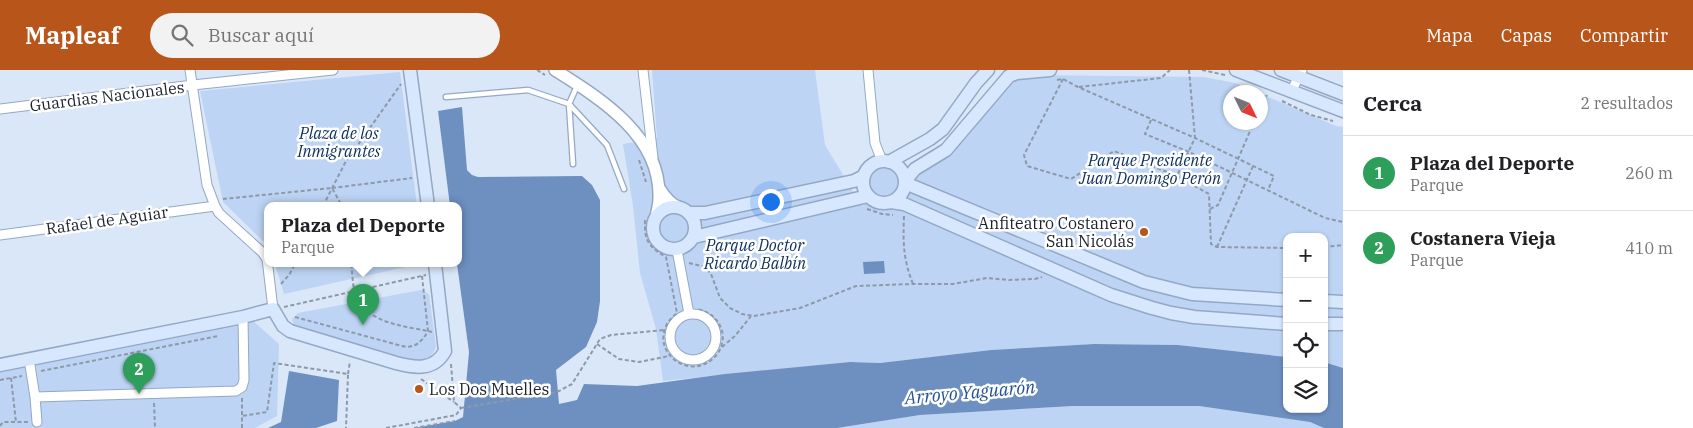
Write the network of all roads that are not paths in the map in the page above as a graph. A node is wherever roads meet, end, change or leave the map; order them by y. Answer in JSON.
{"nodes":[{"id":1,"x":190,"y":70,"type":"edge"},
{"id":2,"x":333,"y":70,"type":"edge"},
{"id":3,"x":643,"y":70,"type":"edge"},
{"id":4,"x":868,"y":70,"type":"edge"},
{"id":5,"x":988,"y":70,"type":"edge"},
{"id":6,"x":1236,"y":70,"type":"edge"},
{"id":7,"x":1281,"y":70,"type":"edge"},
{"id":8,"x":410,"y":71,"type":"edge"},
{"id":9,"x":1301,"y":73,"type":"edge"},
{"id":10,"x":554,"y":74,"type":"edge"},
{"id":11,"x":1052,"y":75,"type":"edge"},
{"id":12,"x":578,"y":84,"type":"junction"},
{"id":13,"x":193,"y":85,"type":"junction"},
{"id":14,"x":1291,"y":92,"type":"junction"},
{"id":15,"x":1343,"y":94,"type":"edge"},
{"id":16,"x":446,"y":97,"type":"dead end"},
{"id":17,"x":569,"y":104,"type":"junction"},
{"id":18,"x":0,"y":109,"type":"edge"},
{"id":19,"x":1343,"y":111,"type":"edge"},
{"id":20,"x":885,"y":162,"type":"junction"},
{"id":21,"x":654,"y":163,"type":"junction"},
{"id":22,"x":573,"y":164,"type":"dead end"},
{"id":23,"x":864,"y":176,"type":"junction"},
{"id":24,"x":905,"y":182,"type":"junction"},
{"id":25,"x":653,"y":186,"type":"junction"},
{"id":26,"x":624,"y":189,"type":"dead end"},
{"id":27,"x":427,"y":202,"type":"edge"},
{"id":28,"x":865,"y":202,"type":"junction"},
{"id":29,"x":214,"y":203,"type":"junction"},
{"id":30,"x":894,"y":208,"type":"junction"},
{"id":31,"x":685,"y":210,"type":"junction"},
{"id":32,"x":651,"y":216,"type":"junction"},
{"id":33,"x":0,"y":235,"type":"edge"},
{"id":34,"x":694,"y":238,"type":"junction"},
{"id":35,"x":677,"y":250,"type":"junction"},
{"id":36,"x":264,"y":255,"type":"edge"},
{"id":37,"x":268,"y":267,"type":"edge"},
{"id":38,"x":435,"y":268,"type":"edge"},
{"id":39,"x":1283,"y":300,"type":"edge"},
{"id":40,"x":1328,"y":302,"type":"edge"},
{"id":41,"x":1343,"y":302,"type":"edge"},
{"id":42,"x":273,"y":309,"type":"junction"},
{"id":43,"x":692,"y":311,"type":"junction"},
{"id":44,"x":243,"y":317,"type":"junction"},
{"id":45,"x":1283,"y":324,"type":"edge"},
{"id":46,"x":1328,"y":324,"type":"edge"},
{"id":47,"x":1343,"y":324,"type":"edge"},
{"id":48,"x":29,"y":359,"type":"junction"},
{"id":49,"x":0,"y":364,"type":"edge"},
{"id":50,"x":35,"y":397,"type":"junction"},
{"id":51,"x":36,"y":422,"type":"road end"}],
"edges":[{"from":1,"to":13,"type":"street"},
{"from":2,"to":13,"type":"street","name":"Guardias Nacionales"},
{"from":3,"to":21,"type":"street"},
{"from":4,"to":20,"type":"street"},
{"from":5,"to":20,"type":"main road"},
{"from":6,"to":14,"type":"main road"},
{"from":7,"to":9,"type":"main road"},
{"from":8,"to":27,"type":"main road"},
{"from":9,"to":14,"type":"street"},
{"from":9,"to":15,"type":"main road"},
{"from":10,"to":12,"type":"street"},
{"from":11,"to":24,"type":"main road"},
{"from":12,"to":17,"type":"lane"},
{"from":12,"to":21,"type":"street"},
{"from":13,"to":18,"type":"street","name":"Guardias Nacionales"},
{"from":13,"to":29,"type":"street"},
{"from":14,"to":19,"type":"main road"},
{"from":16,"to":17,"type":"lane"},
{"from":17,"to":22,"type":"lane"},
{"from":17,"to":26,"type":"lane"},
{"from":20,"to":23,"type":"main road"},
{"from":20,"to":24,"type":"main road"},
{"from":21,"to":25,"type":"street"},
{"from":23,"to":28,"type":"main road"},
{"from":23,"to":31,"type":"main road"},
{"from":24,"to":30,"type":"main road"},
{"from":24,"to":39,"type":"main road"},
{"from":25,"to":31,"type":"street"},
{"from":25,"to":32,"type":"street"},
{"from":28,"to":30,"type":"main road"},
{"from":28,"to":34,"type":"main road"},
{"from":29,"to":33,"type":"street","name":"Rafael de Aguiar"},
{"from":29,"to":36,"type":"street"},
{"from":30,"to":45,"type":"main road"},
{"from":31,"to":32,"type":"main road"},
{"from":31,"to":34,"type":"main road"},
{"from":32,"to":35,"type":"main road"},
{"from":34,"to":35,"type":"main road"},
{"from":35,"to":43,"type":"street"},
{"from":37,"to":42,"type":"street"},
{"from":38,"to":42,"type":"main road"},
{"from":40,"to":41,"type":"main road"},
{"from":42,"to":44,"type":"main road"},
{"from":43,"to":43,"type":"street"},
{"from":44,"to":48,"type":"main road"},
{"from":44,"to":50,"type":"street"},
{"from":46,"to":47,"type":"main road"},
{"from":48,"to":49,"type":"main road"},
{"from":48,"to":50,"type":"street"},
{"from":50,"to":51,"type":"street"}]}
